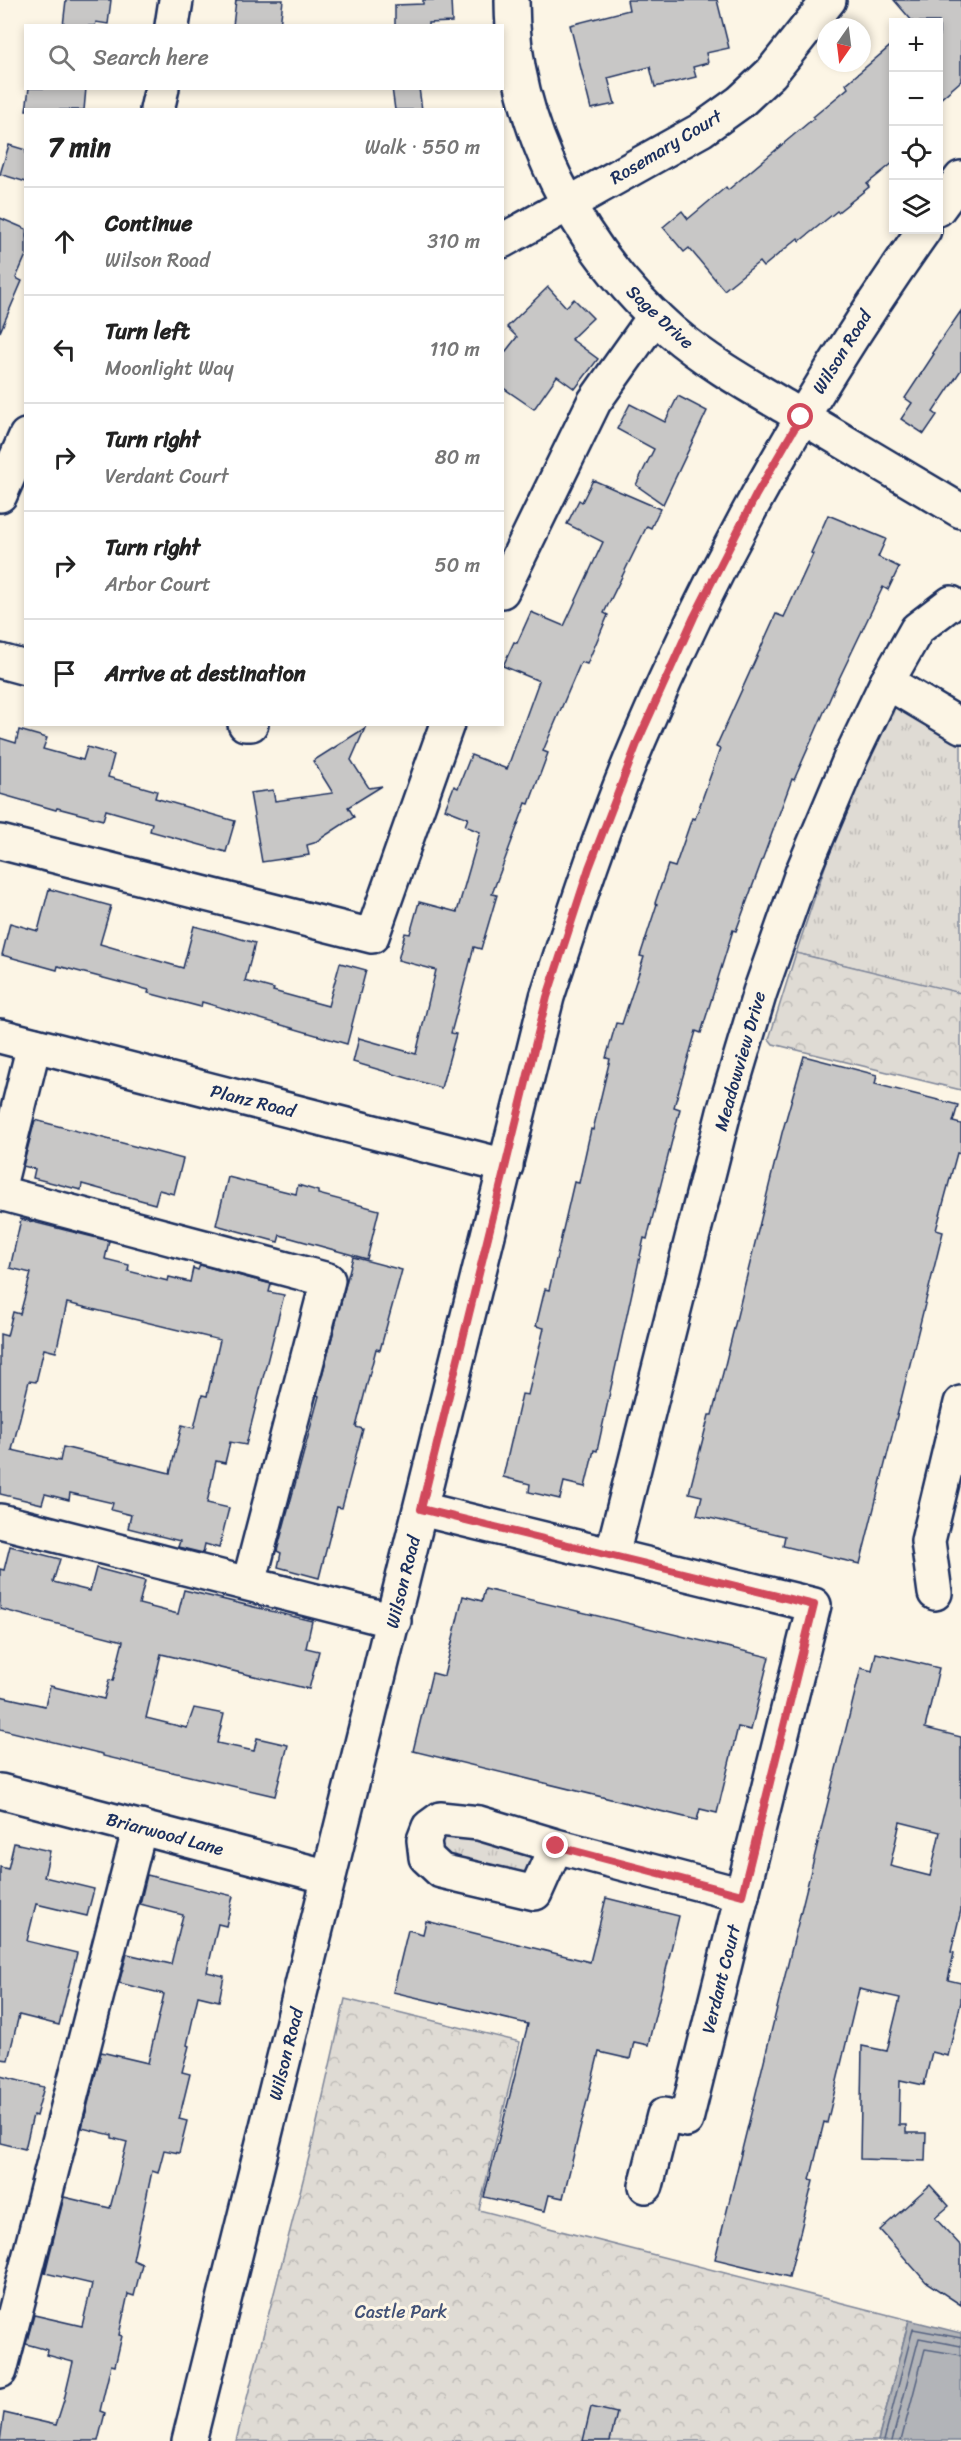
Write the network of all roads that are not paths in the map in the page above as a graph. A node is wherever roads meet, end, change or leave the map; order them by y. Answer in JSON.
{"nodes":[{"id":1,"x":176,"y":0,"type":"edge"},
{"id":2,"x":512,"y":0,"type":"edge"},
{"id":3,"x":814,"y":6,"type":"edge"},
{"id":4,"x":172,"y":24,"type":"edge"},
{"id":5,"x":162,"y":90,"type":"edge"},
{"id":6,"x":157,"y":108,"type":"edge"},
{"id":7,"x":961,"y":178,"type":"edge"},
{"id":8,"x":943,"y":203,"type":"edge"},
{"id":9,"x":568,"y":204,"type":"junction"},
{"id":10,"x":921,"y":234,"type":"edge"},
{"id":11,"x":504,"y":240,"type":"edge"},
{"id":12,"x":655,"y":316,"type":"junction"},
{"id":13,"x":801,"y":417,"type":"junction"},
{"id":14,"x":24,"y":441,"type":"edge"},
{"id":15,"x":0,"y":495,"type":"edge"},
{"id":16,"x":961,"y":512,"type":"edge"},
{"id":17,"x":504,"y":587,"type":"edge"},
{"id":18,"x":951,"y":603,"type":"dead end"},
{"id":19,"x":0,"y":661,"type":"edge"},
{"id":20,"x":24,"y":667,"type":"edge"},
{"id":21,"x":887,"y":681,"type":"junction"},
{"id":22,"x":446,"y":726,"type":"edge"},
{"id":23,"x":961,"y":726,"type":"edge"},
{"id":24,"x":0,"y":842,"type":"edge"},
{"id":25,"x":0,"y":1036,"type":"edge"},
{"id":26,"x":34,"y":1045,"type":"junction"},
{"id":27,"x":506,"y":1166,"type":"junction"},
{"id":28,"x":0,"y":1182,"type":"edge"},
{"id":29,"x":0,"y":1193,"type":"edge"},
{"id":30,"x":961,"y":1402,"type":"edge"},
{"id":31,"x":421,"y":1509,"type":"junction"},
{"id":32,"x":0,"y":1521,"type":"edge"},
{"id":33,"x":612,"y":1555,"type":"junction"},
{"id":34,"x":249,"y":1583,"type":"junction"},
{"id":35,"x":935,"y":1593,"type":"dead end"},
{"id":36,"x":394,"y":1621,"type":"junction"},
{"id":37,"x":0,"y":1791,"type":"edge"},
{"id":38,"x":140,"y":1827,"type":"junction"},
{"id":39,"x":556,"y":1846,"type":"dead end"},
{"id":40,"x":329,"y":1877,"type":"junction"},
{"id":41,"x":742,"y":1895,"type":"junction"},
{"id":42,"x":646,"y":2186,"type":"dead end"},
{"id":43,"x":0,"y":2371,"type":"edge"},
{"id":44,"x":189,"y":2441,"type":"edge"}],
"edges":[{"from":1,"to":4,"type":"street"},
{"from":2,"to":9,"type":"street","name":"Sage Drive"},
{"from":3,"to":9,"type":"street","name":"Rosemary Court"},
{"from":5,"to":6,"type":"street"},
{"from":7,"to":8,"type":"street"},
{"from":9,"to":11,"type":"street","name":"Rosemary Court"},
{"from":9,"to":12,"type":"street","name":"Sage Drive"},
{"from":10,"to":13,"type":"street","name":"Wilson Road"},
{"from":12,"to":13,"type":"street","name":"Sage Drive"},
{"from":12,"to":17,"type":"street"},
{"from":13,"to":16,"type":"street","name":"Sage Drive"},
{"from":13,"to":27,"type":"street","name":"Wilson Road"},
{"from":14,"to":15,"type":"street"},
{"from":18,"to":21,"type":"street","name":"Meadowview Drive"},
{"from":19,"to":20,"type":"street"},
{"from":21,"to":23,"type":"street"},
{"from":21,"to":33,"type":"street","name":"Meadowview Drive"},
{"from":22,"to":24,"type":"street"},
{"from":25,"to":26,"type":"street","name":"Planz Road"},
{"from":26,"to":27,"type":"street","name":"Planz Road"},
{"from":26,"to":28,"type":"street"},
{"from":27,"to":31,"type":"street","name":"Wilson Road"},
{"from":29,"to":34,"type":"street"},
{"from":30,"to":35,"type":"street"},
{"from":31,"to":33,"type":"street"},
{"from":31,"to":36,"type":"street","name":"Wilson Road"},
{"from":32,"to":34,"type":"street"},
{"from":33,"to":41,"type":"street","name":"Verdant Court"},
{"from":34,"to":36,"type":"street"},
{"from":36,"to":40,"type":"street","name":"Wilson Road"},
{"from":37,"to":38,"type":"street","name":"Briarwood Lane"},
{"from":38,"to":40,"type":"street","name":"Briarwood Lane"},
{"from":38,"to":43,"type":"street"},
{"from":39,"to":41,"type":"street"},
{"from":40,"to":44,"type":"street","name":"Wilson Road"},
{"from":41,"to":42,"type":"street","name":"Verdant Court"}]}
